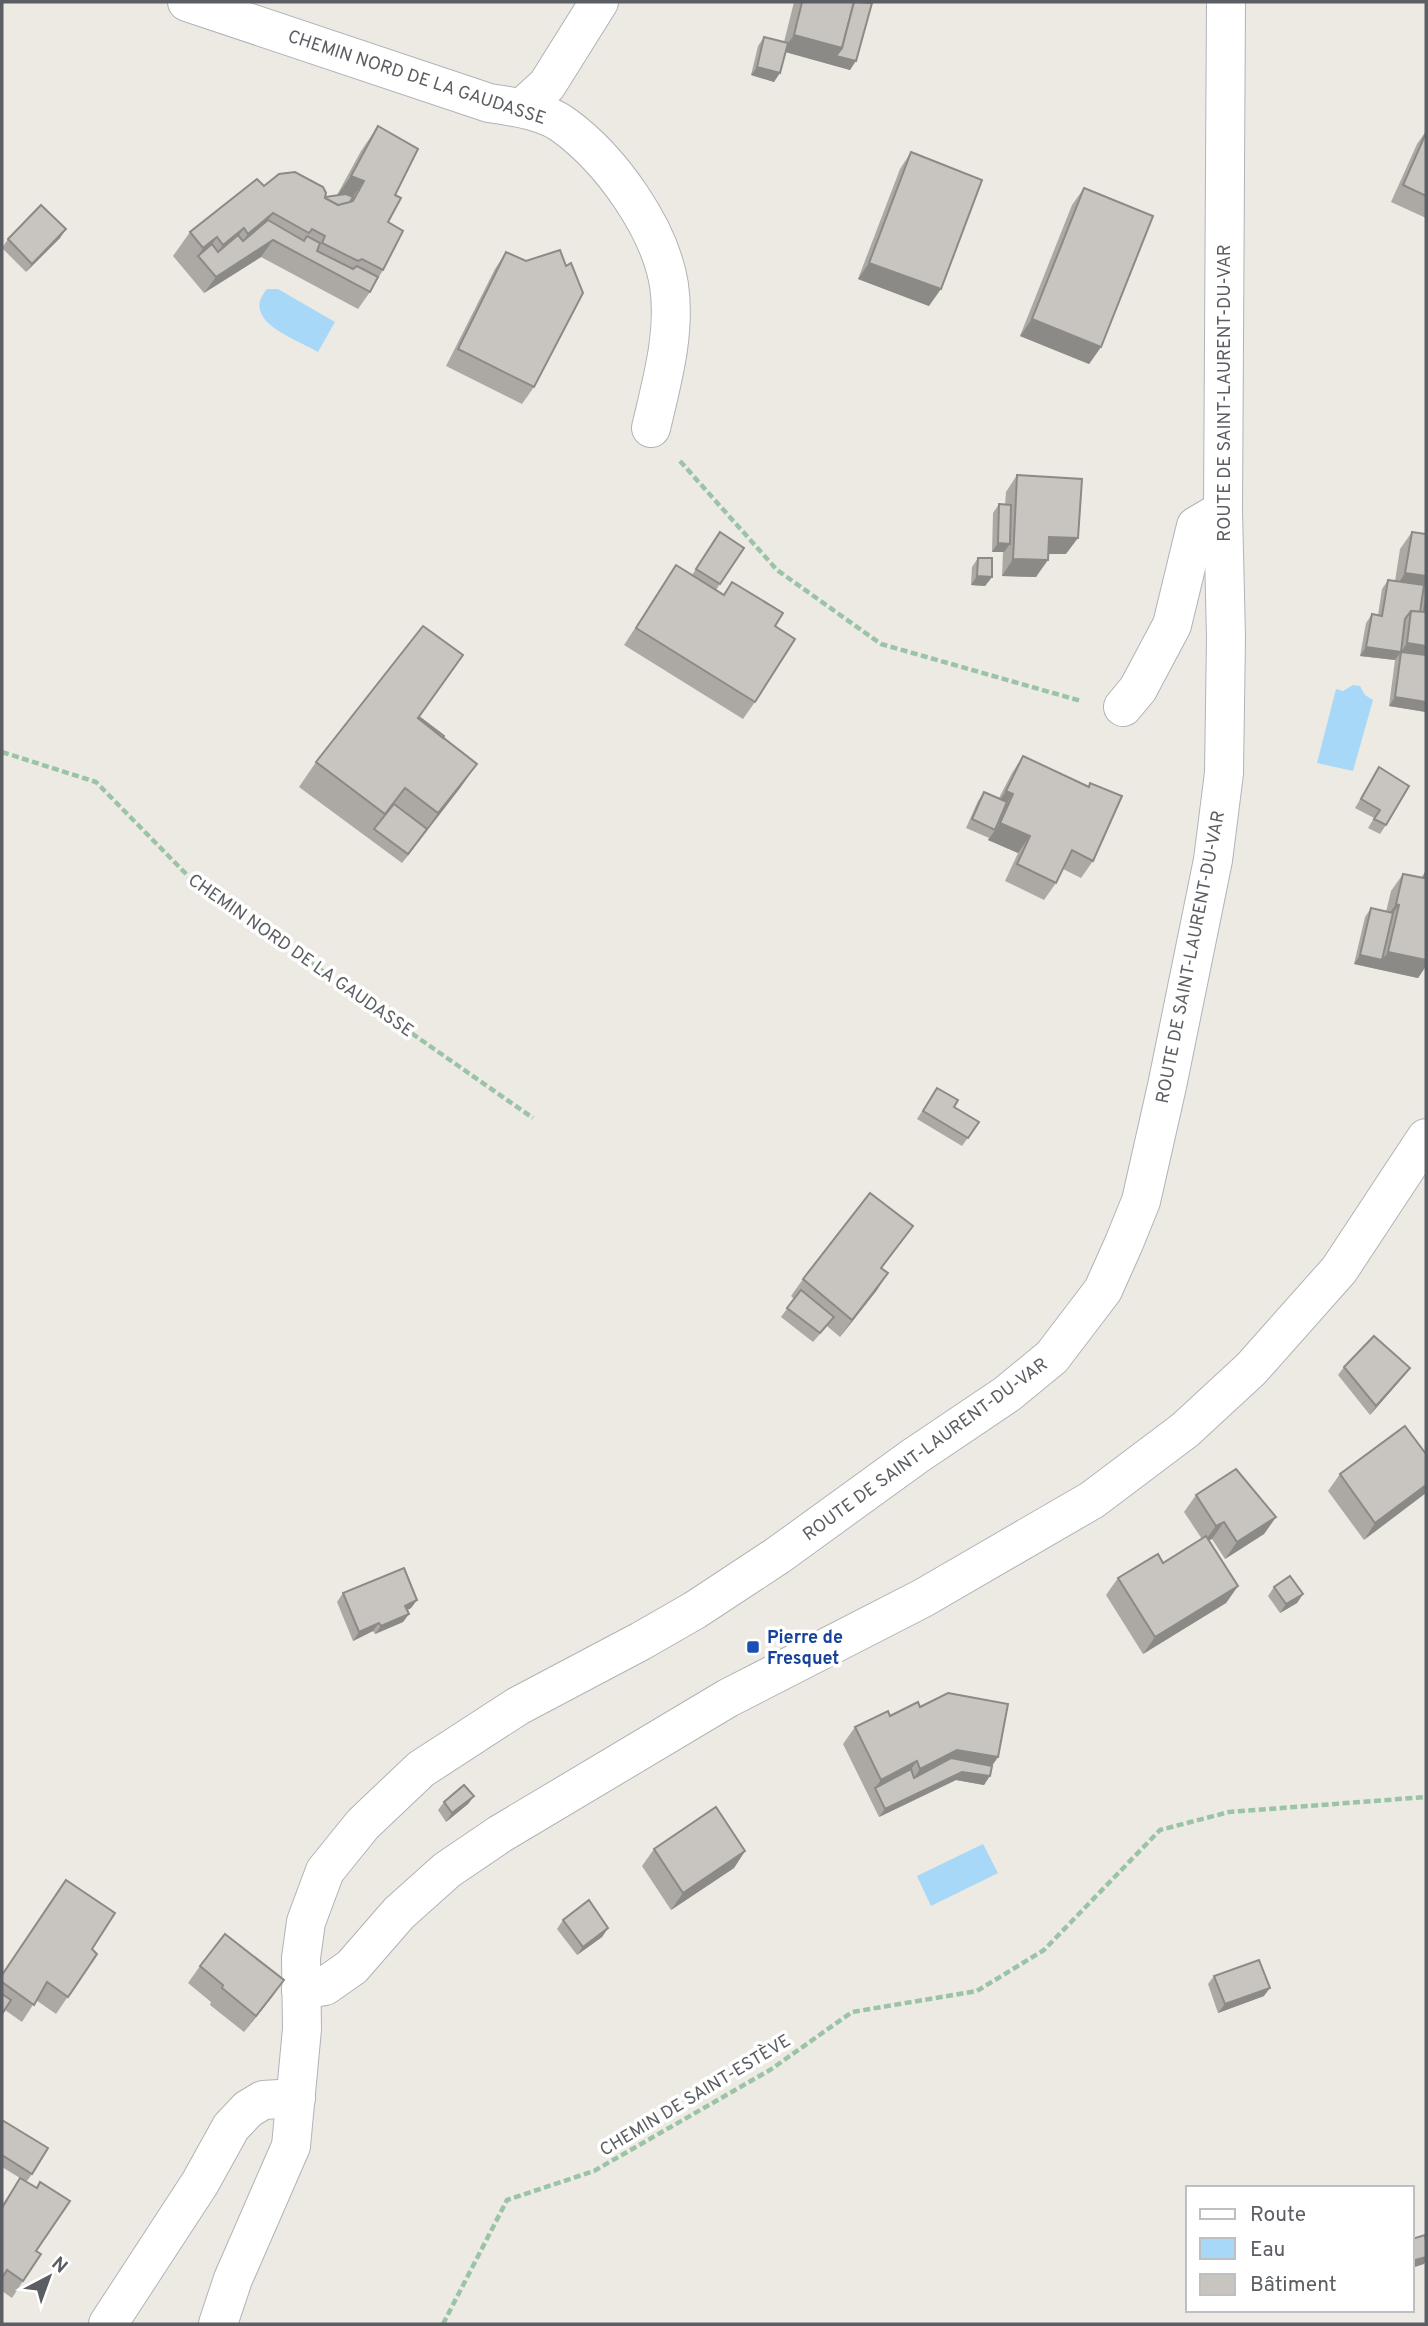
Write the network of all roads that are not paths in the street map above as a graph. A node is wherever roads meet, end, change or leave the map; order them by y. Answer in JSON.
{"nodes":[{"id":1,"x":187,"y":2,"type":"edge"},
{"id":2,"x":600,"y":2,"type":"edge"},
{"id":3,"x":1226,"y":2,"type":"edge"},
{"id":4,"x":522,"y":108,"type":"junction"},
{"id":5,"x":651,"y":428,"type":"road end"},
{"id":6,"x":1223,"y":510,"type":"junction"},
{"id":7,"x":1123,"y":707,"type":"road end"},
{"id":8,"x":1426,"y":1138,"type":"edge"},
{"id":9,"x":302,"y":1990,"type":"junction"},
{"id":10,"x":296,"y":2098,"type":"junction"},
{"id":11,"x":108,"y":2324,"type":"edge"},
{"id":12,"x":218,"y":2324,"type":"edge"}],
"edges":[{"from":1,"to":4,"type":"street","name":"CHEMIN NORD DE LA GAUDASSE"},
{"from":2,"to":4,"type":"street"},
{"from":3,"to":6,"type":"street","name":"ROUTE DE SAINT-LAURENT-DU-VAR"},
{"from":4,"to":5,"type":"street","name":"CHEMIN NORD DE LA GAUDASSE"},
{"from":6,"to":7,"type":"street"},
{"from":6,"to":9,"type":"street","name":"ROUTE DE SAINT-LAURENT-DU-VAR"},
{"from":8,"to":9,"type":"street"},
{"from":9,"to":10,"type":"street","name":"ROUTE DE SAINT-LAURENT-DU-VAR"},
{"from":10,"to":11,"type":"street"},
{"from":10,"to":12,"type":"street","name":"ROUTE DE SAINT-LAURENT-DU-VAR"}]}
